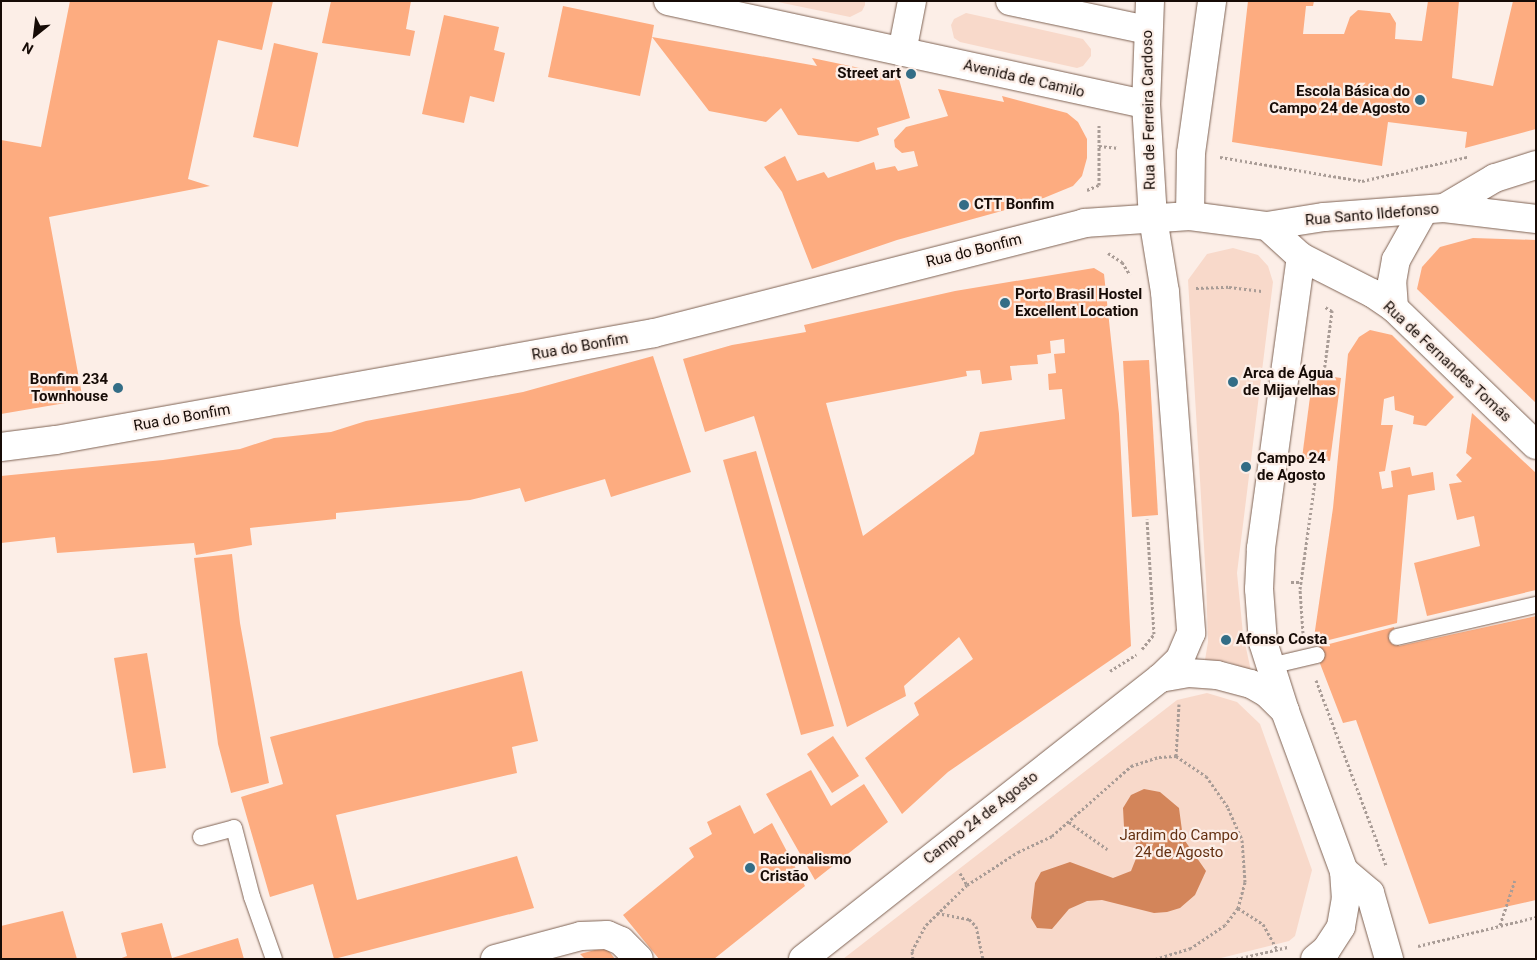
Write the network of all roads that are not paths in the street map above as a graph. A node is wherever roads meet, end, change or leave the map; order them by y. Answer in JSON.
{"nodes":[{"id":1,"x":668,"y":1,"type":"edge"},
{"id":2,"x":912,"y":1,"type":"edge"},
{"id":3,"x":1010,"y":1,"type":"edge"},
{"id":4,"x":1150,"y":1,"type":"edge"},
{"id":5,"x":1212,"y":1,"type":"edge"},
{"id":6,"x":1148,"y":30,"type":"junction"},
{"id":7,"x":902,"y":52,"type":"junction"},
{"id":8,"x":1146,"y":104,"type":"junction"},
{"id":9,"x":1536,"y":165,"type":"edge"},
{"id":10,"x":1434,"y":209,"type":"junction"},
{"id":11,"x":1190,"y":216,"type":"junction"},
{"id":12,"x":1153,"y":218,"type":"junction"},
{"id":13,"x":1536,"y":219,"type":"edge"},
{"id":14,"x":1267,"y":226,"type":"junction"},
{"id":15,"x":1301,"y":257,"type":"junction"},
{"id":16,"x":1394,"y":308,"type":"junction"},
{"id":17,"x":1536,"y":445,"type":"edge"},
{"id":18,"x":1,"y":447,"type":"edge"},
{"id":19,"x":1536,"y":605,"type":"edge"},
{"id":20,"x":1396,"y":637,"type":"dead end"},
{"id":21,"x":1312,"y":656,"type":"road end"},
{"id":22,"x":1270,"y":666,"type":"junction"},
{"id":23,"x":1160,"y":678,"type":"junction"},
{"id":24,"x":1284,"y":711,"type":"junction"},
{"id":25,"x":201,"y":837,"type":"dead end"},
{"id":26,"x":1344,"y":871,"type":"junction"},
{"id":27,"x":1303,"y":952,"type":"edge"},
{"id":28,"x":1401,"y":953,"type":"edge"},
{"id":29,"x":274,"y":959,"type":"edge"},
{"id":30,"x":495,"y":959,"type":"edge"},
{"id":31,"x":639,"y":959,"type":"edge"},
{"id":32,"x":803,"y":959,"type":"edge"}],
"edges":[{"from":1,"to":7,"type":"main road","name":"Avenida de Camilo"},
{"from":2,"to":7,"type":"main road"},
{"from":3,"to":6,"type":"main road"},
{"from":4,"to":6,"type":"main road","name":"Rua de Ferreira Cardoso"},
{"from":5,"to":11,"type":"main road"},
{"from":6,"to":8,"type":"main road","name":"Rua de Ferreira Cardoso"},
{"from":7,"to":8,"type":"main road","name":"Avenida de Camilo"},
{"from":8,"to":12,"type":"main road","name":"Rua de Ferreira Cardoso"},
{"from":9,"to":10,"type":"main road"},
{"from":10,"to":13,"type":"main road","name":"Rua Santo Ildefonso"},
{"from":10,"to":14,"type":"main road","name":"Rua Santo Ildefonso"},
{"from":10,"to":16,"type":"main road"},
{"from":11,"to":12,"type":"main road"},
{"from":11,"to":14,"type":"main road"},
{"from":12,"to":18,"type":"main road","name":"Rua do Bonfim"},
{"from":12,"to":23,"type":"main road","name":"Campo 24 de Agosto"},
{"from":14,"to":15,"type":"main road"},
{"from":15,"to":16,"type":"main road","name":"Rua de Fernandes Tomás"},
{"from":15,"to":22,"type":"main road","name":"Campo 24 de Agosto"},
{"from":16,"to":17,"type":"main road","name":"Rua de Fernandes Tomás"},
{"from":19,"to":20,"type":"lane"},
{"from":21,"to":22,"type":"lane"},
{"from":22,"to":24,"type":"main road","name":"Campo 24 de Agosto"},
{"from":23,"to":24,"type":"main road","name":"Campo 24 de Agosto"},
{"from":23,"to":32,"type":"main road","name":"Campo 24 de Agosto"},
{"from":24,"to":26,"type":"main road","name":"Campo 24 de Agosto"},
{"from":25,"to":29,"type":"lane"},
{"from":26,"to":27,"type":"main road","name":"Campo 24 de Agosto"},
{"from":26,"to":28,"type":"main road","name":"Campo 24 de Agosto"},
{"from":30,"to":31,"type":"main road"}]}
